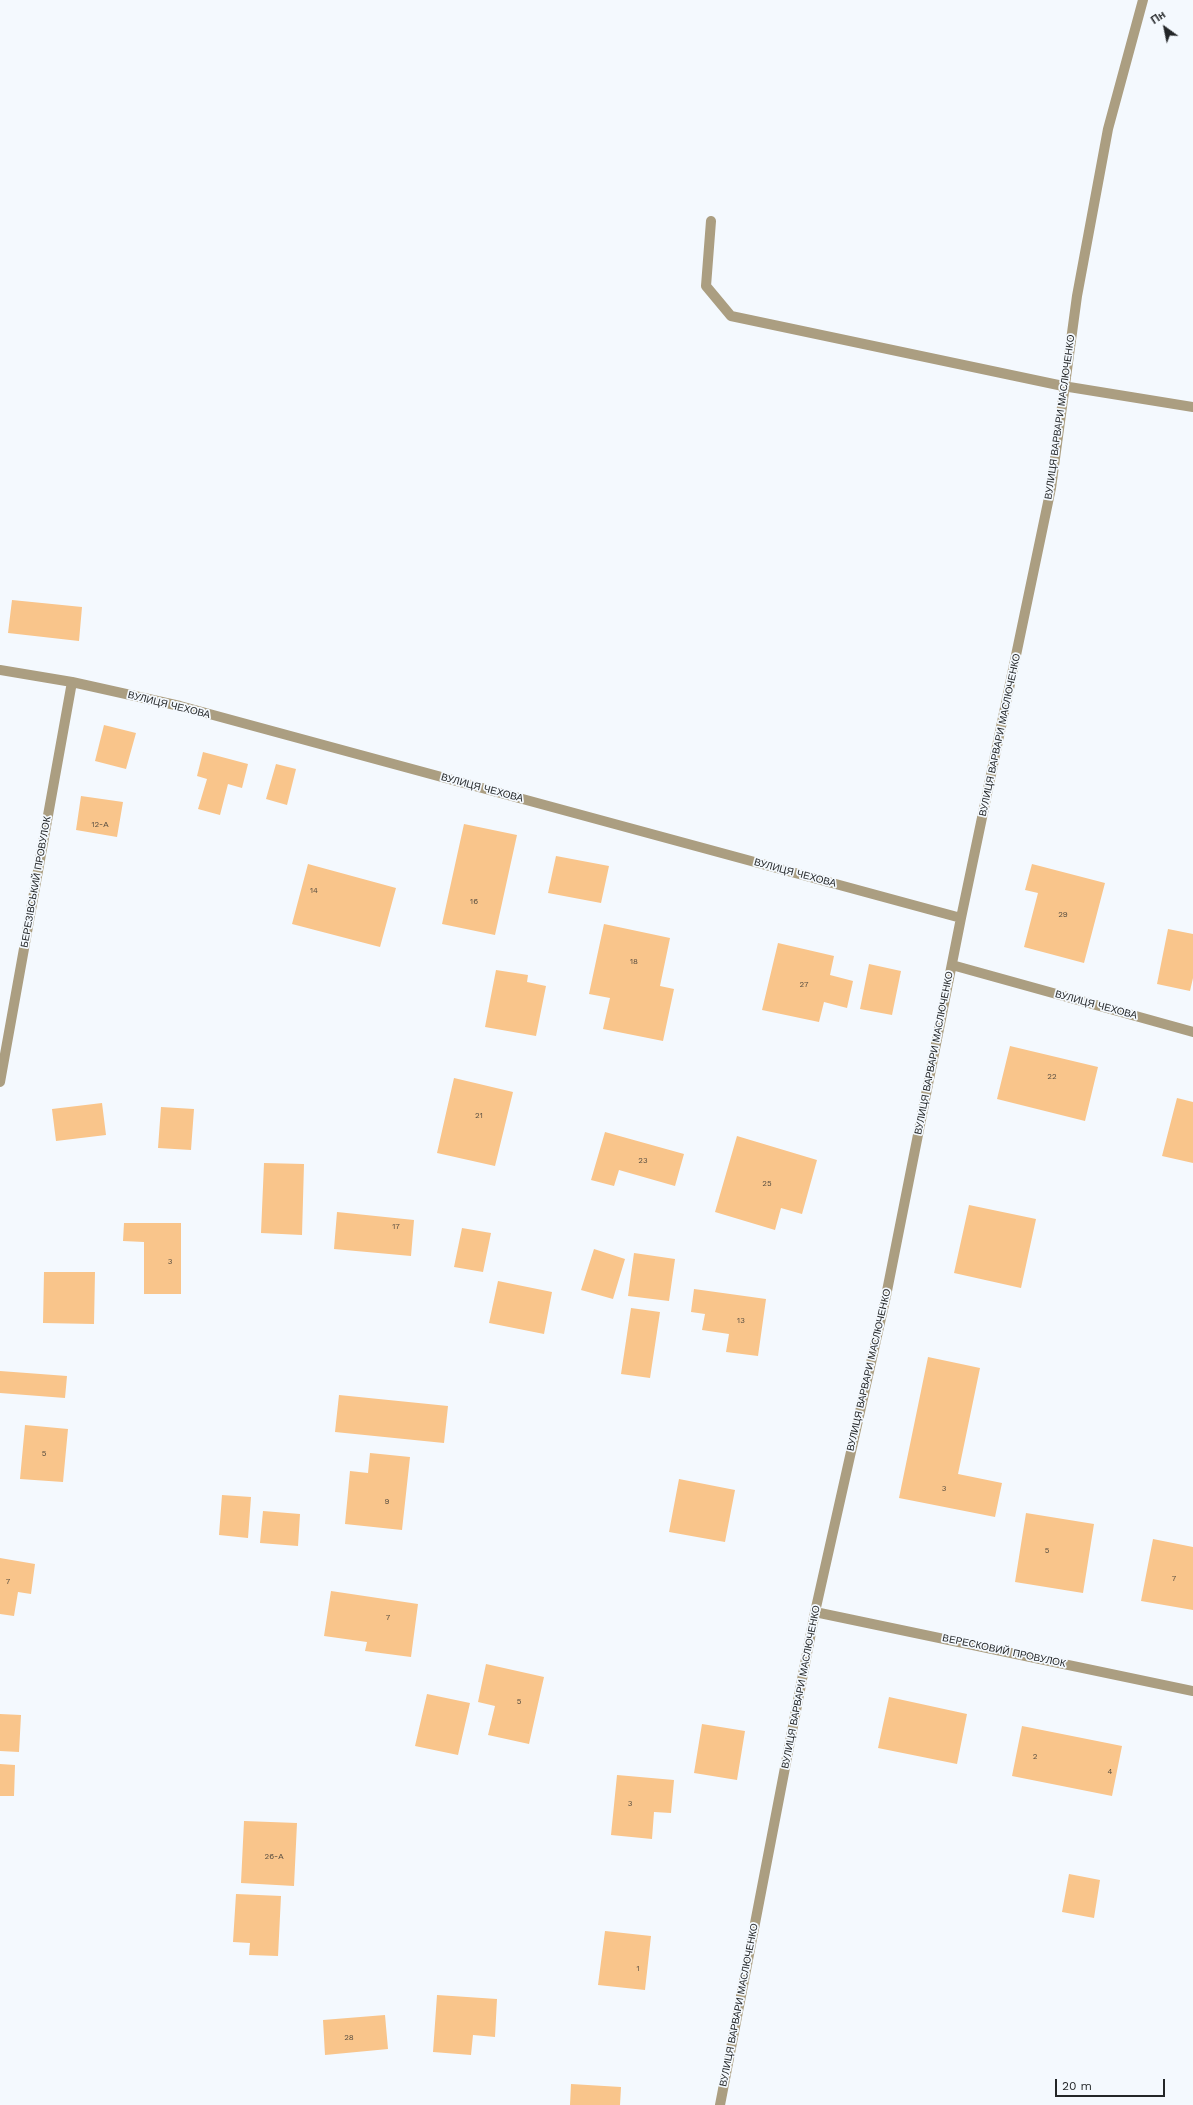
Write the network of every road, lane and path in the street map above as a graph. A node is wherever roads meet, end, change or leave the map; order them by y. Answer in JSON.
{"nodes":[{"id":1,"x":1143,"y":0,"type":"edge"},
{"id":2,"x":711,"y":221,"type":"dead end"},
{"id":3,"x":1064,"y":386,"type":"junction"},
{"id":4,"x":1193,"y":407,"type":"edge"},
{"id":5,"x":0,"y":670,"type":"edge"},
{"id":6,"x":72,"y":682,"type":"junction"},
{"id":7,"x":961,"y":918,"type":"junction"},
{"id":8,"x":952,"y":965,"type":"junction"},
{"id":9,"x":1193,"y":1032,"type":"edge"},
{"id":10,"x":0,"y":1082,"type":"edge"},
{"id":11,"x":815,"y":1612,"type":"junction"},
{"id":12,"x":1193,"y":1691,"type":"edge"},
{"id":13,"x":720,"y":2105,"type":"edge"}],
"edges":[{"from":1,"to":3,"type":"street","name":"ВУЛИЦЯ ВАРВАРИ МАСЛЮЧЕНКО"},
{"from":2,"to":3,"type":"street"},
{"from":3,"to":4,"type":"street"},
{"from":3,"to":7,"type":"street","name":"ВУЛИЦЯ ВАРВАРИ МАСЛЮЧЕНКО"},
{"from":5,"to":6,"type":"street","name":"ВУЛИЦЯ ЧЕХОВА"},
{"from":6,"to":7,"type":"street","name":"ВУЛИЦЯ ЧЕХОВА"},
{"from":6,"to":10,"type":"street","name":"БЕРЕЗІВСЬКИЙ ПРОВУЛОК"},
{"from":7,"to":8,"type":"street","name":"ВУЛИЦЯ ВАРВАРИ МАСЛЮЧЕНКО"},
{"from":8,"to":9,"type":"street","name":"ВУЛИЦЯ ЧЕХОВА"},
{"from":8,"to":11,"type":"street","name":"ВУЛИЦЯ ВАРВАРИ МАСЛЮЧЕНКО"},
{"from":11,"to":12,"type":"street","name":"ВЕРЕСКОВИЙ ПРОВУЛОК"},
{"from":11,"to":13,"type":"street","name":"ВУЛИЦЯ ВАРВАРИ МАСЛЮЧЕНКО"}]}
